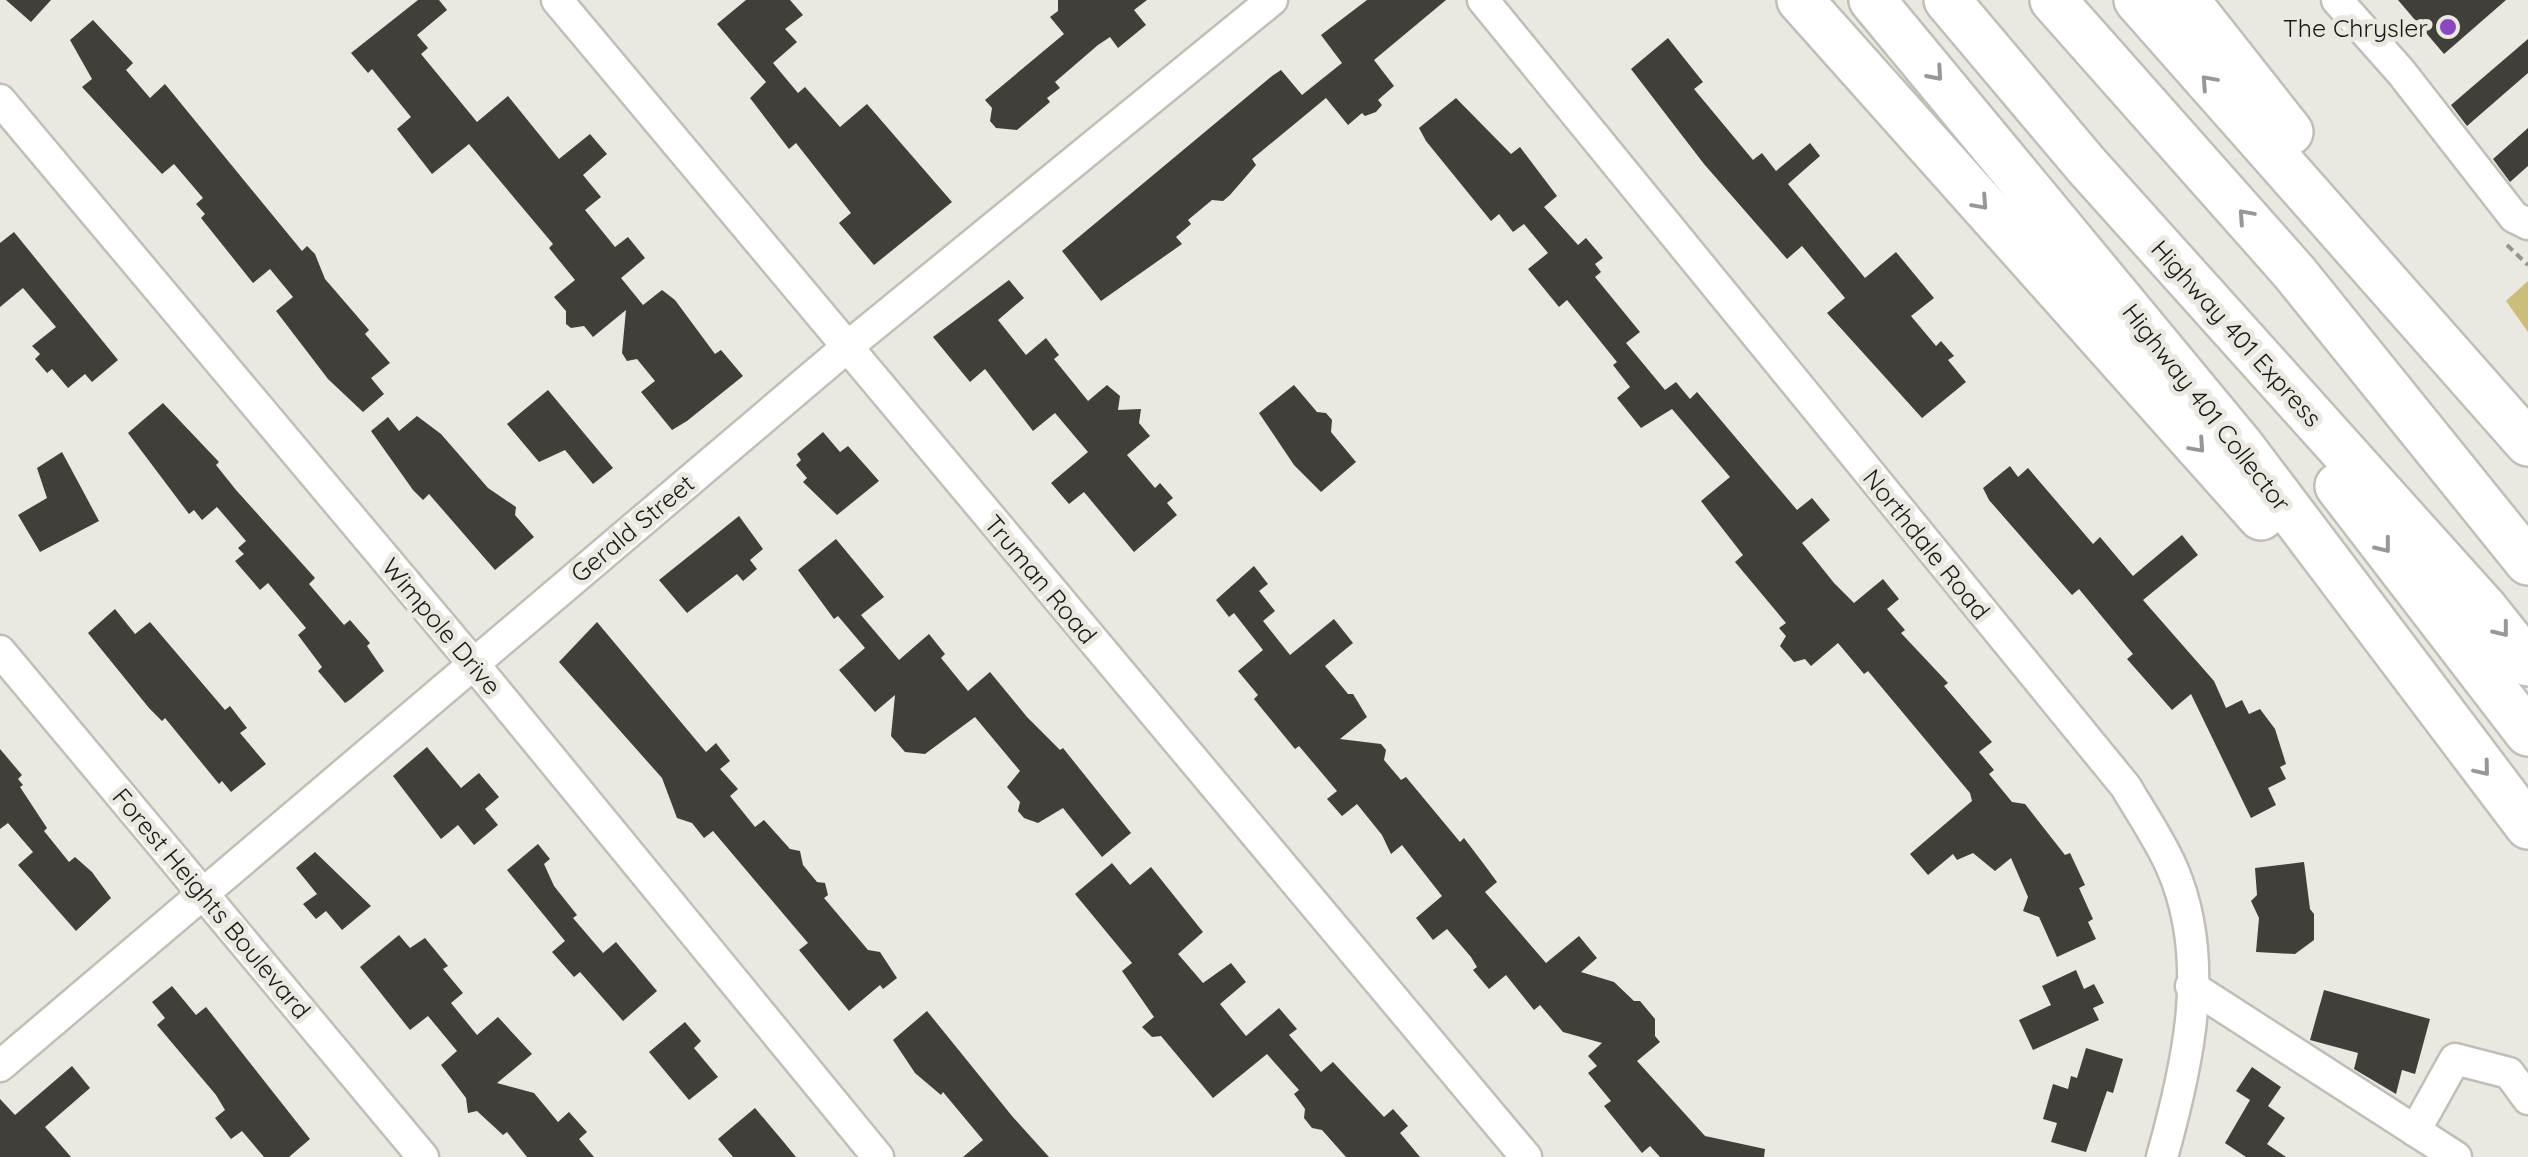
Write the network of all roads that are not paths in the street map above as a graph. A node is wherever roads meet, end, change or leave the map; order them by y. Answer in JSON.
{"nodes":[{"id":1,"x":557,"y":0,"type":"edge"},
{"id":2,"x":1272,"y":0,"type":"edge"},
{"id":3,"x":1483,"y":0,"type":"edge"},
{"id":4,"x":1800,"y":0,"type":"edge"},
{"id":5,"x":1872,"y":0,"type":"edge"},
{"id":6,"x":1948,"y":0,"type":"edge"},
{"id":7,"x":2053,"y":0,"type":"edge"},
{"id":8,"x":2138,"y":0,"type":"edge"},
{"id":9,"x":2186,"y":0,"type":"edge"},
{"id":10,"x":2337,"y":0,"type":"edge"},
{"id":11,"x":0,"y":100,"type":"edge"},
{"id":12,"x":2087,"y":166,"type":"junction"},
{"id":13,"x":2528,"y":224,"type":"edge"},
{"id":14,"x":2294,"y":272,"type":"junction"},
{"id":15,"x":846,"y":348,"type":"junction"},
{"id":16,"x":2528,"y":440,"type":"edge"},
{"id":17,"x":2528,"y":529,"type":"edge"},
{"id":18,"x":2528,"y":562,"type":"edge"},
{"id":19,"x":0,"y":651,"type":"edge"},
{"id":20,"x":472,"y":662,"type":"junction"},
{"id":21,"x":2528,"y":663,"type":"edge"},
{"id":22,"x":2452,"y":730,"type":"junction"},
{"id":23,"x":2528,"y":733,"type":"edge"},
{"id":24,"x":2528,"y":826,"type":"edge"},
{"id":25,"x":204,"y":892,"type":"junction"},
{"id":26,"x":2191,"y":986,"type":"junction"},
{"id":27,"x":0,"y":1066,"type":"edge"},
{"id":28,"x":2528,"y":1100,"type":"edge"},
{"id":29,"x":2416,"y":1131,"type":"junction"},
{"id":30,"x":423,"y":1157,"type":"edge"},
{"id":31,"x":878,"y":1157,"type":"edge"},
{"id":32,"x":1526,"y":1157,"type":"edge"},
{"id":33,"x":2162,"y":1157,"type":"edge"},
{"id":34,"x":2456,"y":1157,"type":"edge"}],
"edges":[{"from":1,"to":15,"type":"street","name":"Truman Road"},
{"from":2,"to":15,"type":"street","name":"Gerald Street"},
{"from":3,"to":26,"type":"street","name":"Northdale Road"},
{"from":4,"to":22,"type":"highway","one_way":true},
{"from":5,"to":22,"type":"highway","name":"Highway 401 Collector","one_way":true},
{"from":6,"to":12,"type":"highway","name":"Highway 401 Express"},
{"from":14,"to":7,"type":"highway","one_way":true},
{"from":16,"to":8,"type":"highway","one_way":true},
{"from":9,"to":16,"type":"highway"},
{"from":10,"to":13,"type":"street"},
{"from":11,"to":20,"type":"street","name":"Wimpole Drive"},
{"from":12,"to":21,"type":"highway","name":"Highway 401 Express","one_way":true},
{"from":12,"to":23,"type":"highway","one_way":true},
{"from":14,"to":17,"type":"highway"},
{"from":14,"to":18,"type":"highway"},
{"from":15,"to":20,"type":"street","name":"Gerald Street"},
{"from":15,"to":32,"type":"street","name":"Truman Road"},
{"from":19,"to":25,"type":"street","name":"Forest Heights Boulevard"},
{"from":20,"to":25,"type":"street","name":"Gerald Street"},
{"from":20,"to":31,"type":"street","name":"Wimpole Drive"},
{"from":22,"to":24,"type":"highway","name":"Highway 401 Collector","one_way":true},
{"from":25,"to":27,"type":"street","name":"Gerald Street"},
{"from":25,"to":30,"type":"street","name":"Forest Heights Boulevard"},
{"from":26,"to":29,"type":"street"},
{"from":26,"to":33,"type":"street","name":"Northdale Road"},
{"from":28,"to":29,"type":"street"},
{"from":29,"to":34,"type":"street"}]}
